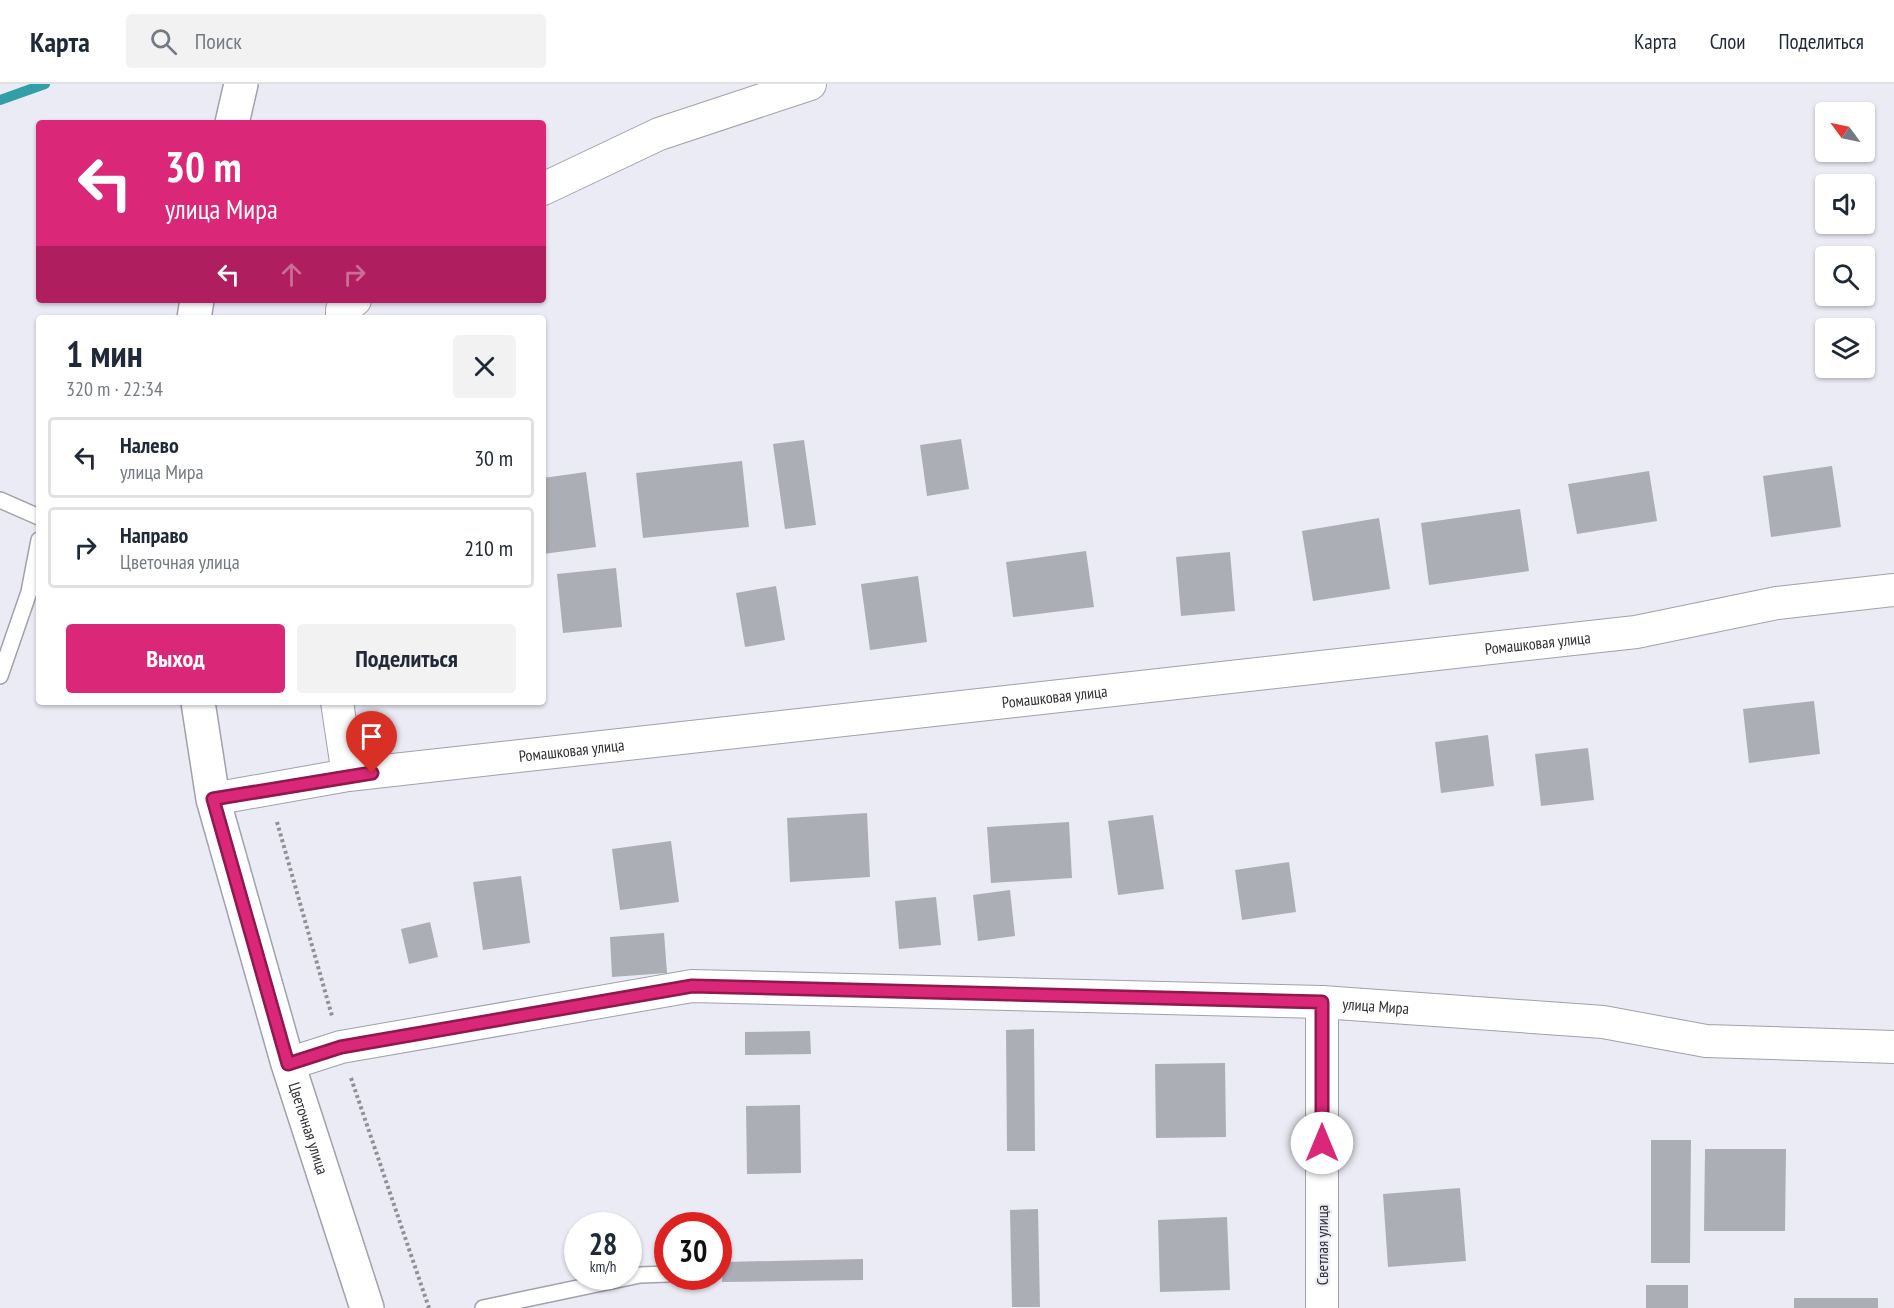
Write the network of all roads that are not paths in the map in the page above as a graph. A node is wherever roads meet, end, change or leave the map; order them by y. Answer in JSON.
{"nodes":[{"id":1,"x":241,"y":84,"type":"edge"},
{"id":2,"x":810,"y":84,"type":"edge"},
{"id":3,"x":232,"y":120,"type":"edge"},
{"id":4,"x":546,"y":188,"type":"edge"},
{"id":5,"x":351,"y":303,"type":"edge"},
{"id":6,"x":342,"y":315,"type":"edge"},
{"id":7,"x":0,"y":500,"type":"edge"},
{"id":8,"x":36,"y":516,"type":"edge"},
{"id":9,"x":36,"y":556,"type":"edge"},
{"id":10,"x":1894,"y":590,"type":"edge"},
{"id":11,"x":0,"y":676,"type":"edge"},
{"id":12,"x":198,"y":705,"type":"edge"},
{"id":13,"x":337,"y":705,"type":"edge"},
{"id":14,"x":348,"y":775,"type":"junction"},
{"id":15,"x":213,"y":799,"type":"junction"},
{"id":16,"x":1322,"y":1002,"type":"junction"},
{"id":17,"x":1894,"y":1047,"type":"edge"},
{"id":18,"x":288,"y":1064,"type":"junction"},
{"id":19,"x":654,"y":1274,"type":"edge"},
{"id":20,"x":368,"y":1308,"type":"edge"},
{"id":21,"x":483,"y":1308,"type":"edge"},
{"id":22,"x":1322,"y":1308,"type":"edge"}],
"edges":[{"from":1,"to":3,"type":"main road"},
{"from":2,"to":4,"type":"street"},
{"from":5,"to":6,"type":"street"},
{"from":7,"to":8,"type":"lane"},
{"from":9,"to":11,"type":"lane"},
{"from":10,"to":14,"type":"street","name":"Ромашковая улица"},
{"from":12,"to":15,"type":"main road","name":"Цветочная улица"},
{"from":13,"to":14,"type":"street"},
{"from":14,"to":15,"type":"street","name":"Ромашковая улица"},
{"from":15,"to":18,"type":"main road","name":"Цветочная улица"},
{"from":16,"to":17,"type":"street","name":"улица Мира"},
{"from":16,"to":18,"type":"street","name":"улица Мира"},
{"from":16,"to":22,"type":"street","name":"Светлая улица"},
{"from":18,"to":20,"type":"main road","name":"Цветочная улица"},
{"from":19,"to":21,"type":"lane"}]}
